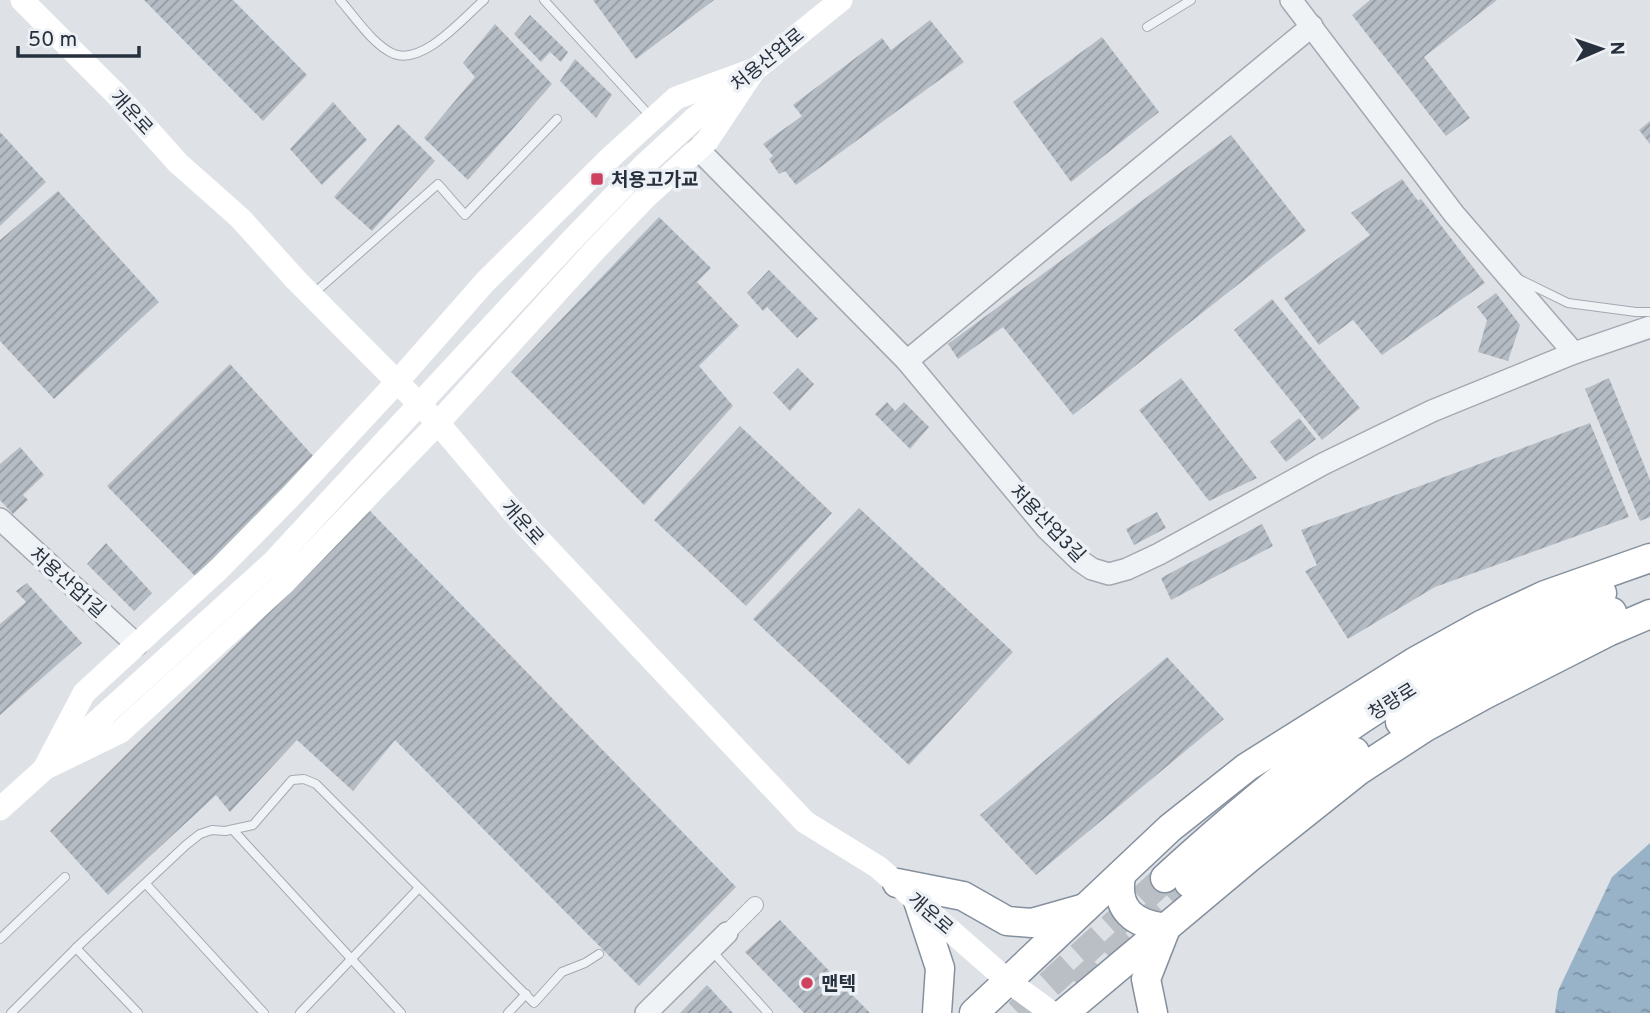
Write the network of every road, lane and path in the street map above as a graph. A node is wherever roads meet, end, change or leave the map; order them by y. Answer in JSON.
{"nodes":[{"id":1,"x":22,"y":0,"type":"edge"},
{"id":2,"x":340,"y":0,"type":"edge"},
{"id":3,"x":484,"y":0,"type":"edge"},
{"id":4,"x":544,"y":0,"type":"edge"},
{"id":5,"x":841,"y":0,"type":"edge"},
{"id":6,"x":1191,"y":0,"type":"edge"},
{"id":7,"x":1291,"y":0,"type":"edge"},
{"id":8,"x":1312,"y":26,"type":"junction"},
{"id":9,"x":1147,"y":27,"type":"dead end"},
{"id":10,"x":755,"y":69,"type":"junction"},
{"id":11,"x":557,"y":118,"type":"dead end"},
{"id":12,"x":653,"y":119,"type":"junction"},
{"id":13,"x":698,"y":149,"type":"junction"},
{"id":14,"x":1501,"y":270,"type":"junction"},
{"id":15,"x":311,"y":296,"type":"junction"},
{"id":16,"x":1650,"y":312,"type":"edge"},
{"id":17,"x":1650,"y":327,"type":"edge"},
{"id":18,"x":1574,"y":353,"type":"junction"},
{"id":19,"x":907,"y":361,"type":"junction"},
{"id":20,"x":397,"y":382,"type":"junction"},
{"id":21,"x":438,"y":423,"type":"junction"},
{"id":22,"x":0,"y":519,"type":"edge"},
{"id":23,"x":1650,"y":558,"type":"edge"},
{"id":24,"x":1650,"y":574,"type":"edge"},
{"id":25,"x":1650,"y":597,"type":"edge"},
{"id":26,"x":1650,"y":614,"type":"edge"},
{"id":27,"x":137,"y":645,"type":"junction"},
{"id":28,"x":44,"y":769,"type":"junction"},
{"id":29,"x":0,"y":809,"type":"edge"},
{"id":30,"x":233,"y":830,"type":"junction"},
{"id":31,"x":1121,"y":876,"type":"junction"},
{"id":32,"x":65,"y":877,"type":"dead end"},
{"id":33,"x":146,"y":884,"type":"junction"},
{"id":34,"x":418,"y":889,"type":"junction"},
{"id":35,"x":908,"y":892,"type":"junction"},
{"id":36,"x":755,"y":905,"type":"dead end"},
{"id":37,"x":1088,"y":907,"type":"junction"},
{"id":38,"x":1166,"y":928,"type":"junction"},
{"id":39,"x":727,"y":933,"type":"joint"},
{"id":40,"x":0,"y":939,"type":"edge"},
{"id":41,"x":76,"y":948,"type":"junction"},
{"id":42,"x":710,"y":949,"type":"junction"},
{"id":43,"x":599,"y":954,"type":"dead end"},
{"id":44,"x":351,"y":959,"type":"junction"},
{"id":45,"x":1008,"y":981,"type":"junction"},
{"id":46,"x":526,"y":994,"type":"junction"},
{"id":47,"x":11,"y":1013,"type":"edge"},
{"id":48,"x":138,"y":1013,"type":"edge"},
{"id":49,"x":264,"y":1013,"type":"edge"},
{"id":50,"x":300,"y":1013,"type":"edge"},
{"id":51,"x":401,"y":1013,"type":"edge"},
{"id":52,"x":508,"y":1013,"type":"edge"},
{"id":53,"x":646,"y":1013,"type":"edge"},
{"id":54,"x":768,"y":1013,"type":"edge"},
{"id":55,"x":937,"y":1013,"type":"edge"},
{"id":56,"x":974,"y":1013,"type":"edge"},
{"id":57,"x":1052,"y":1013,"type":"edge"},
{"id":58,"x":1064,"y":1013,"type":"edge"},
{"id":59,"x":1153,"y":1013,"type":"edge"}],
"edges":[{"from":1,"to":15,"type":"main road","name":"개운로"},
{"from":2,"to":3,"type":"lane"},
{"from":4,"to":12,"type":"lane"},
{"from":5,"to":10,"type":"main road","name":"처용산업로"},
{"from":6,"to":9,"type":"lane"},
{"from":7,"to":8,"type":"street"},
{"from":8,"to":14,"type":"street"},
{"from":8,"to":19,"type":"street"},
{"from":10,"to":12,"type":"main road"},
{"from":10,"to":13,"type":"main road"},
{"from":10,"to":28,"type":"main road","name":"처용산업로","bridge":true},
{"from":11,"to":15,"type":"lane"},
{"from":12,"to":20,"type":"main road"},
{"from":13,"to":19,"type":"street","name":"처용산업3길"},
{"from":13,"to":21,"type":"main road"},
{"from":14,"to":16,"type":"lane"},
{"from":14,"to":18,"type":"street"},
{"from":15,"to":20,"type":"main road","name":"개운로"},
{"from":17,"to":18,"type":"street","name":"처용산업3길"},
{"from":18,"to":19,"type":"street","name":"처용산업3길"},
{"from":20,"to":21,"type":"main road","name":"개운로"},
{"from":20,"to":27,"type":"main road"},
{"from":21,"to":28,"type":"main road"},
{"from":21,"to":35,"type":"main road","name":"개운로"},
{"from":22,"to":27,"type":"street","name":"처용산업1길"},
{"from":23,"to":31,"type":"highway"},
{"from":24,"to":25,"type":"highway","name":"청량로"},
{"from":26,"to":38,"type":"highway"},
{"from":27,"to":28,"type":"main road"},
{"from":28,"to":29,"type":"main road"},
{"from":30,"to":33,"type":"lane"},
{"from":30,"to":34,"type":"lane"},
{"from":30,"to":44,"type":"lane"},
{"from":31,"to":37,"type":"highway"},
{"from":31,"to":38,"type":"highway"},
{"from":32,"to":40,"type":"lane"},
{"from":33,"to":41,"type":"lane"},
{"from":33,"to":49,"type":"lane"},
{"from":34,"to":44,"type":"lane"},
{"from":34,"to":46,"type":"lane"},
{"from":35,"to":37,"type":"highway"},
{"from":35,"to":45,"type":"main road","name":"개운로"},
{"from":35,"to":55,"type":"highway"},
{"from":36,"to":39,"type":"street"},
{"from":37,"to":45,"type":"highway"},
{"from":38,"to":58,"type":"highway"},
{"from":38,"to":59,"type":"highway"},
{"from":39,"to":42,"type":"street"},
{"from":41,"to":47,"type":"lane"},
{"from":41,"to":48,"type":"lane"},
{"from":42,"to":53,"type":"street"},
{"from":42,"to":54,"type":"lane"},
{"from":43,"to":46,"type":"lane"},
{"from":44,"to":50,"type":"lane"},
{"from":44,"to":51,"type":"lane"},
{"from":45,"to":56,"type":"highway"},
{"from":45,"to":57,"type":"main road","name":"개운로"},
{"from":46,"to":52,"type":"lane"}]}
